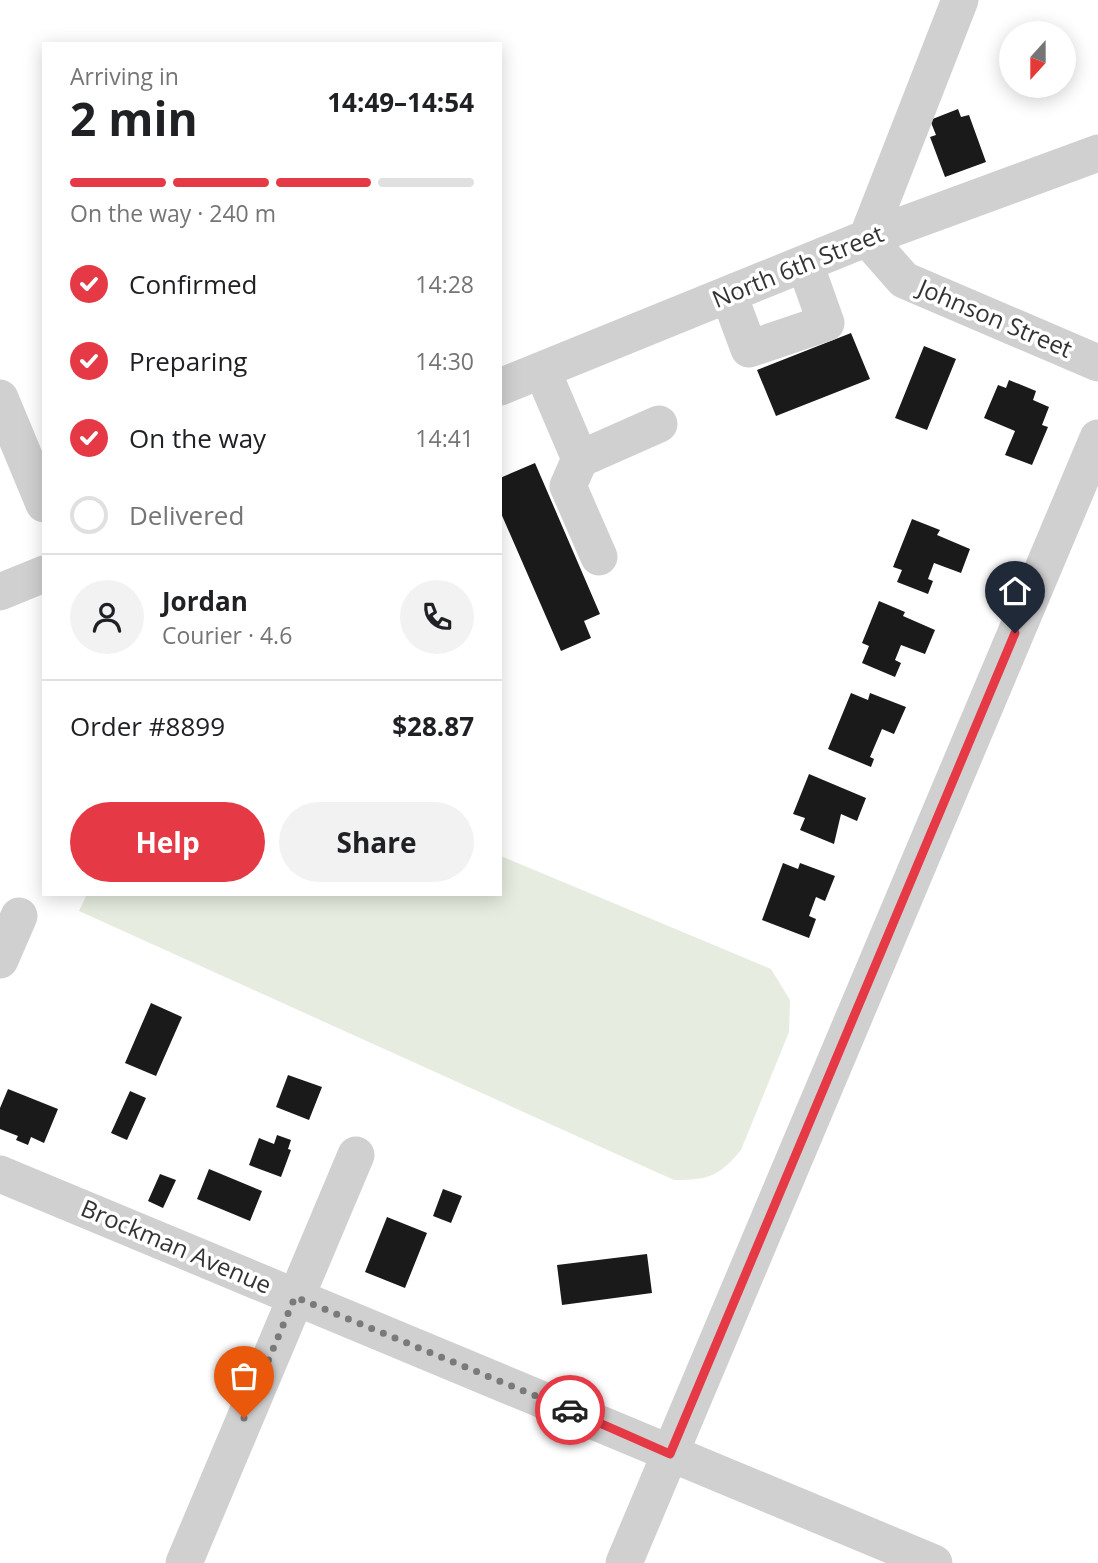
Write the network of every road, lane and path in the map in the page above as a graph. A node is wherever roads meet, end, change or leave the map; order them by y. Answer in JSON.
{"nodes":[{"id":1,"x":960,"y":0,"type":"edge"},
{"id":2,"x":1098,"y":153,"type":"edge"},
{"id":3,"x":867,"y":238,"type":"junction"},
{"id":4,"x":805,"y":264,"type":"junction"},
{"id":5,"x":729,"y":295,"type":"junction"},
{"id":6,"x":1098,"y":363,"type":"edge"},
{"id":7,"x":542,"y":370,"type":"junction"},
{"id":8,"x":502,"y":386,"type":"edge"},
{"id":9,"x":0,"y":398,"type":"edge"},
{"id":10,"x":659,"y":424,"type":"dead end"},
{"id":11,"x":1098,"y":438,"type":"edge"},
{"id":12,"x":580,"y":459,"type":"junction"},
{"id":13,"x":42,"y":499,"type":"edge"},
{"id":14,"x":599,"y":557,"type":"dead end"},
{"id":15,"x":42,"y":575,"type":"edge"},
{"id":16,"x":0,"y":592,"type":"edge"},
{"id":17,"x":19,"y":916,"type":"dead end"},
{"id":18,"x":0,"y":960,"type":"edge"},
{"id":19,"x":356,"y":1155,"type":"dead end"},
{"id":20,"x":0,"y":1174,"type":"edge"},
{"id":21,"x":295,"y":1297,"type":"junction"},
{"id":22,"x":670,"y":1454,"type":"junction"},
{"id":23,"x":184,"y":1563,"type":"edge"},
{"id":24,"x":624,"y":1563,"type":"edge"},
{"id":25,"x":934,"y":1563,"type":"edge"}],
"edges":[{"from":1,"to":3,"type":"street"},
{"from":2,"to":3,"type":"street","name":"North 6th Street"},
{"from":3,"to":4,"type":"street","name":"North 6th Street"},
{"from":3,"to":6,"type":"street","name":"Johnson Street"},
{"from":4,"to":5,"type":"street","name":"North 6th Street"},
{"from":4,"to":5,"type":"street"},
{"from":5,"to":7,"type":"street","name":"North 6th Street"},
{"from":7,"to":8,"type":"street","name":"North 6th Street"},
{"from":7,"to":12,"type":"street"},
{"from":9,"to":13,"type":"street"},
{"from":10,"to":12,"type":"street"},
{"from":11,"to":22,"type":"street"},
{"from":12,"to":14,"type":"street"},
{"from":15,"to":16,"type":"street"},
{"from":17,"to":18,"type":"street"},
{"from":19,"to":21,"type":"street"},
{"from":20,"to":21,"type":"street","name":"Brockman Avenue"},
{"from":21,"to":22,"type":"street","name":"Brockman Avenue"},
{"from":21,"to":23,"type":"street"},
{"from":22,"to":24,"type":"street"},
{"from":22,"to":25,"type":"street","name":"Brockman Avenue"}]}
